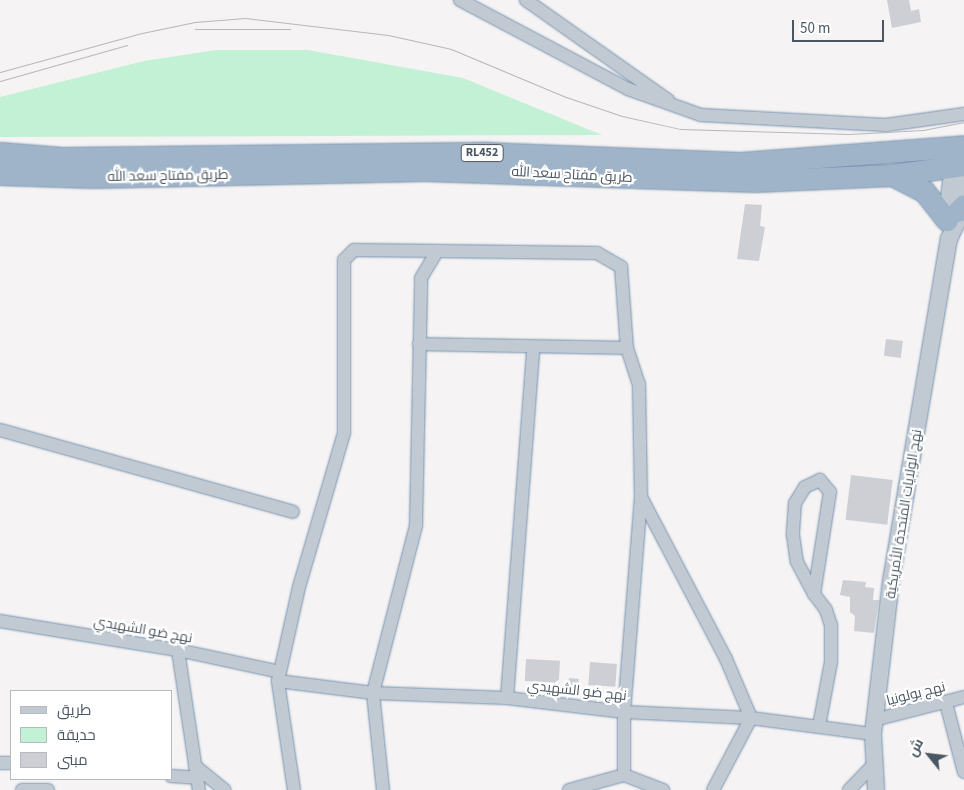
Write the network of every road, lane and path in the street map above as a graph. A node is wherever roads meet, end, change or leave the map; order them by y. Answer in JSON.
{"nodes":[{"id":1,"x":460,"y":0,"type":"edge"},
{"id":2,"x":526,"y":0,"type":"edge"},
{"id":3,"x":683,"y":110,"type":"junction"},
{"id":4,"x":964,"y":114,"type":"edge"},
{"id":5,"x":0,"y":153,"type":"edge"},
{"id":6,"x":960,"y":160,"type":"edge"},
{"id":7,"x":0,"y":174,"type":"edge"},
{"id":8,"x":892,"y":175,"type":"junction"},
{"id":9,"x":954,"y":219,"type":"edge"},
{"id":10,"x":437,"y":251,"type":"junction"},
{"id":11,"x":419,"y":344,"type":"junction"},
{"id":12,"x":627,"y":348,"type":"junction"},
{"id":13,"x":533,"y":349,"type":"junction"},
{"id":14,"x":0,"y":430,"type":"edge"},
{"id":15,"x":641,"y":497,"type":"junction"},
{"id":16,"x":293,"y":512,"type":"dead end"},
{"id":17,"x":814,"y":594,"type":"junction"},
{"id":18,"x":0,"y":621,"type":"edge"},
{"id":19,"x":178,"y":650,"type":"junction"},
{"id":20,"x":279,"y":676,"type":"junction"},
{"id":21,"x":373,"y":693,"type":"junction"},
{"id":22,"x":964,"y":697,"type":"edge"},
{"id":23,"x":507,"y":698,"type":"junction"},
{"id":24,"x":946,"y":703,"type":"junction"},
{"id":25,"x":624,"y":712,"type":"junction"},
{"id":26,"x":751,"y":718,"type":"junction"},
{"id":27,"x":820,"y":726,"type":"junction"},
{"id":28,"x":874,"y":727,"type":"junction"},
{"id":29,"x":874,"y":764,"type":"junction"},
{"id":30,"x":964,"y":772,"type":"edge"},
{"id":31,"x":172,"y":776,"type":"edge"},
{"id":32,"x":624,"y":776,"type":"junction"},
{"id":33,"x":197,"y":778,"type":"edge"},
{"id":34,"x":22,"y":790,"type":"edge"},
{"id":35,"x":48,"y":790,"type":"edge"},
{"id":36,"x":224,"y":790,"type":"edge"},
{"id":37,"x":294,"y":790,"type":"edge"},
{"id":38,"x":383,"y":790,"type":"edge"},
{"id":39,"x":570,"y":790,"type":"edge"},
{"id":40,"x":664,"y":790,"type":"edge"},
{"id":41,"x":713,"y":790,"type":"edge"},
{"id":42,"x":849,"y":790,"type":"edge"},
{"id":43,"x":876,"y":790,"type":"edge"}],
"edges":[{"from":1,"to":3,"type":"street"},
{"from":2,"to":3,"type":"street"},
{"from":3,"to":4,"type":"street"},
{"from":5,"to":6,"type":"highway","name":"طريق مفتاح سعد الله","number":"RL452"},
{"from":6,"to":8,"type":"highway","name":"طريق مفتاح سعد الله","number":"RL452"},
{"from":6,"to":9,"type":"street","name":"نهج الولايات المتحدة الأمريكية"},
{"from":7,"to":8,"type":"highway","name":"طريق مفتاح سعد الله","number":"RL452"},
{"from":8,"to":9,"type":"highway"},
{"from":9,"to":28,"type":"street","name":"نهج الولايات المتحدة الأمريكية"},
{"from":10,"to":11,"type":"street"},
{"from":10,"to":12,"type":"street"},
{"from":10,"to":20,"type":"street"},
{"from":11,"to":13,"type":"street"},
{"from":11,"to":21,"type":"street"},
{"from":12,"to":13,"type":"street"},
{"from":12,"to":15,"type":"street"},
{"from":13,"to":23,"type":"street"},
{"from":14,"to":16,"type":"street"},
{"from":15,"to":25,"type":"street"},
{"from":15,"to":26,"type":"street"},
{"from":17,"to":17,"type":"street"},
{"from":17,"to":27,"type":"street"},
{"from":18,"to":19,"type":"street","name":"نهج ضو الشهيدي"},
{"from":19,"to":20,"type":"street","name":"نهج ضو الشهيدي"},
{"from":19,"to":33,"type":"street"},
{"from":20,"to":21,"type":"street","name":"نهج ضو الشهيدي"},
{"from":20,"to":37,"type":"street"},
{"from":21,"to":23,"type":"street","name":"نهج ضو الشهيدي"},
{"from":21,"to":38,"type":"street"},
{"from":22,"to":24,"type":"street","name":"نهج بولونيا"},
{"from":23,"to":25,"type":"street","name":"نهج ضو الشهيدي"},
{"from":24,"to":28,"type":"street","name":"نهج بولونيا"},
{"from":24,"to":30,"type":"street"},
{"from":25,"to":26,"type":"street","name":"نهج ضو الشهيدي"},
{"from":25,"to":32,"type":"street"},
{"from":26,"to":27,"type":"street","name":"نهج ضو الشهيدي"},
{"from":26,"to":41,"type":"street"},
{"from":27,"to":28,"type":"street","name":"نهج ضو الشهيدي"},
{"from":28,"to":29,"type":"street","name":"نهج الولايات المتحدة الأمريكية"},
{"from":29,"to":42,"type":"street"},
{"from":29,"to":43,"type":"street","name":"نهج الولايات المتحدة الأمريكية"},
{"from":31,"to":33,"type":"street"},
{"from":32,"to":39,"type":"street"},
{"from":32,"to":40,"type":"street"},
{"from":33,"to":36,"type":"street"},
{"from":34,"to":35,"type":"street"}]}
